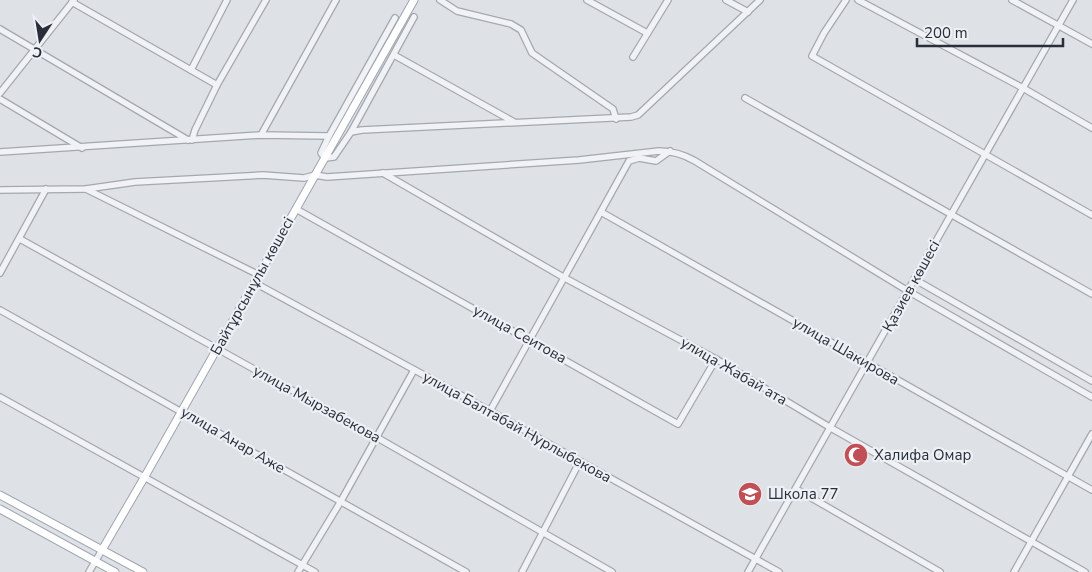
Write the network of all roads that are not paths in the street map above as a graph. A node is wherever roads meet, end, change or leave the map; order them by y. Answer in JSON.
{"nodes":[{"id":1,"x":227,"y":0,"type":"edge"},
{"id":2,"x":266,"y":0,"type":"edge"},
{"id":3,"x":336,"y":0,"type":"edge"},
{"id":4,"x":414,"y":0,"type":"edge"},
{"id":5,"x":440,"y":0,"type":"edge"},
{"id":6,"x":587,"y":0,"type":"edge"},
{"id":7,"x":668,"y":0,"type":"edge"},
{"id":8,"x":726,"y":0,"type":"edge"},
{"id":9,"x":760,"y":0,"type":"edge"},
{"id":10,"x":846,"y":0,"type":"edge"},
{"id":11,"x":858,"y":0,"type":"edge"},
{"id":12,"x":1012,"y":0,"type":"edge"},
{"id":13,"x":1073,"y":0,"type":"edge"},
{"id":14,"x":73,"y":1,"type":"edge"},
{"id":15,"x":748,"y":12,"type":"junction"},
{"id":16,"x":414,"y":17,"type":"dead end"},
{"id":17,"x":395,"y":18,"type":"dead end"},
{"id":18,"x":1058,"y":26,"type":"junction"},
{"id":19,"x":0,"y":29,"type":"edge"},
{"id":20,"x":647,"y":33,"type":"junction"},
{"id":21,"x":1092,"y":44,"type":"edge"},
{"id":22,"x":35,"y":49,"type":"junction"},
{"id":23,"x":394,"y":55,"type":"junction"},
{"id":24,"x":633,"y":57,"type":"dead end"},
{"id":25,"x":191,"y":70,"type":"junction"},
{"id":26,"x":217,"y":85,"type":"junction"},
{"id":27,"x":1023,"y":88,"type":"junction"},
{"id":28,"x":0,"y":93,"type":"edge"},
{"id":29,"x":745,"y":98,"type":"dead end"},
{"id":30,"x":0,"y":99,"type":"edge"},
{"id":31,"x":616,"y":119,"type":"junction"},
{"id":32,"x":514,"y":122,"type":"junction"},
{"id":33,"x":1092,"y":128,"type":"edge"},
{"id":34,"x":351,"y":132,"type":"junction"},
{"id":35,"x":261,"y":135,"type":"junction"},
{"id":36,"x":329,"y":136,"type":"junction"},
{"id":37,"x":190,"y":140,"type":"junction"},
{"id":38,"x":82,"y":148,"type":"junction"},
{"id":39,"x":670,"y":151,"type":"junction"},
{"id":40,"x":0,"y":152,"type":"edge"},
{"id":41,"x":986,"y":154,"type":"junction"},
{"id":42,"x":325,"y":158,"type":"junction"},
{"id":43,"x":383,"y":173,"type":"junction"},
{"id":44,"x":315,"y":175,"type":"junction"},
{"id":45,"x":46,"y":189,"type":"junction"},
{"id":46,"x":86,"y":189,"type":"junction"},
{"id":47,"x":0,"y":190,"type":"edge"},
{"id":48,"x":296,"y":209,"type":"junction"},
{"id":49,"x":601,"y":212,"type":"junction"},
{"id":50,"x":952,"y":214,"type":"junction"},
{"id":51,"x":1092,"y":215,"type":"edge"},
{"id":52,"x":20,"y":239,"type":"junction"},
{"id":53,"x":0,"y":273,"type":"edge"},
{"id":54,"x":259,"y":275,"type":"junction"},
{"id":55,"x":563,"y":277,"type":"junction"},
{"id":56,"x":914,"y":279,"type":"junction"},
{"id":57,"x":254,"y":283,"type":"junction"},
{"id":58,"x":908,"y":292,"type":"junction"},
{"id":59,"x":1092,"y":294,"type":"edge"},
{"id":60,"x":0,"y":310,"type":"edge"},
{"id":61,"x":529,"y":339,"type":"junction"},
{"id":62,"x":217,"y":349,"type":"junction"},
{"id":63,"x":716,"y":359,"type":"junction"},
{"id":64,"x":868,"y":363,"type":"junction"},
{"id":65,"x":414,"y":370,"type":"junction"},
{"id":66,"x":1092,"y":382,"type":"edge"},
{"id":67,"x":0,"y":397,"type":"edge"},
{"id":68,"x":1092,"y":397,"type":"edge"},
{"id":69,"x":182,"y":411,"type":"junction"},
{"id":70,"x":490,"y":411,"type":"junction"},
{"id":71,"x":831,"y":428,"type":"junction"},
{"id":72,"x":1092,"y":434,"type":"edge"},
{"id":73,"x":376,"y":437,"type":"junction"},
{"id":74,"x":580,"y":461,"type":"junction"},
{"id":75,"x":1069,"y":477,"type":"junction"},
{"id":76,"x":144,"y":478,"type":"junction"},
{"id":77,"x":796,"y":489,"type":"junction"},
{"id":78,"x":1092,"y":490,"type":"edge"},
{"id":79,"x":0,"y":495,"type":"edge"},
{"id":80,"x":341,"y":502,"type":"junction"},
{"id":81,"x":0,"y":509,"type":"edge"},
{"id":82,"x":544,"y":532,"type":"junction"},
{"id":83,"x":1031,"y":542,"type":"junction"},
{"id":84,"x":102,"y":550,"type":"junction"},
{"id":85,"x":756,"y":559,"type":"junction"},
{"id":86,"x":95,"y":561,"type":"junction"},
{"id":87,"x":302,"y":565,"type":"junction"},
{"id":88,"x":89,"y":572,"type":"edge"},
{"id":89,"x":115,"y":572,"type":"edge"},
{"id":90,"x":143,"y":572,"type":"edge"},
{"id":91,"x":298,"y":572,"type":"edge"},
{"id":92,"x":315,"y":572,"type":"edge"},
{"id":93,"x":466,"y":572,"type":"edge"},
{"id":94,"x":522,"y":572,"type":"edge"},
{"id":95,"x":612,"y":572,"type":"edge"},
{"id":96,"x":748,"y":572,"type":"edge"},
{"id":97,"x":779,"y":572,"type":"edge"},
{"id":98,"x":940,"y":572,"type":"edge"},
{"id":99,"x":1014,"y":572,"type":"edge"},
{"id":100,"x":1085,"y":572,"type":"edge"}],
"edges":[{"from":1,"to":25,"type":"street"},
{"from":2,"to":26,"type":"street"},
{"from":3,"to":35,"type":"street"},
{"from":4,"to":42,"type":"main road","name":"Байтұрсынұлы көшесі"},
{"from":5,"to":31,"type":"street"},
{"from":6,"to":20,"type":"street"},
{"from":7,"to":20,"type":"street"},
{"from":8,"to":15,"type":"street"},
{"from":9,"to":15,"type":"street"},
{"from":10,"to":41,"type":"street"},
{"from":11,"to":27,"type":"street"},
{"from":12,"to":18,"type":"street"},
{"from":13,"to":18,"type":"street","name":"Қазиев көшесі"},
{"from":14,"to":22,"type":"street"},
{"from":14,"to":25,"type":"street"},
{"from":15,"to":31,"type":"street"},
{"from":16,"to":23,"type":"street"},
{"from":17,"to":36,"type":"street"},
{"from":18,"to":21,"type":"street"},
{"from":18,"to":27,"type":"street","name":"Қазиев көшесі"},
{"from":19,"to":22,"type":"street"},
{"from":20,"to":24,"type":"street"},
{"from":22,"to":28,"type":"street"},
{"from":22,"to":37,"type":"street"},
{"from":23,"to":32,"type":"street"},
{"from":23,"to":34,"type":"street"},
{"from":25,"to":26,"type":"street"},
{"from":26,"to":37,"type":"street"},
{"from":27,"to":33,"type":"street"},
{"from":27,"to":41,"type":"street","name":"Қазиев көшесі"},
{"from":29,"to":50,"type":"street"},
{"from":30,"to":38,"type":"street"},
{"from":31,"to":32,"type":"street"},
{"from":32,"to":34,"type":"street"},
{"from":34,"to":42,"type":"street"},
{"from":35,"to":36,"type":"street"},
{"from":35,"to":37,"type":"street"},
{"from":36,"to":42,"type":"street"},
{"from":37,"to":38,"type":"street"},
{"from":38,"to":40,"type":"street"},
{"from":39,"to":43,"type":"street"},
{"from":39,"to":49,"type":"street"},
{"from":39,"to":58,"type":"street"},
{"from":41,"to":50,"type":"street","name":"Қазиев көшесі"},
{"from":41,"to":51,"type":"street"},
{"from":42,"to":44,"type":"main road","name":"Байтұрсынұлы көшесі"},
{"from":43,"to":44,"type":"street"},
{"from":43,"to":55,"type":"street","name":"улица Жабай ата"},
{"from":44,"to":46,"type":"street"},
{"from":44,"to":48,"type":"main road","name":"Байтұрсынұлы көшесі"},
{"from":45,"to":46,"type":"street"},
{"from":45,"to":47,"type":"street"},
{"from":45,"to":52,"type":"street"},
{"from":46,"to":54,"type":"street"},
{"from":48,"to":54,"type":"main road","name":"Байтұрсынұлы көшесі"},
{"from":48,"to":61,"type":"street","name":"улица Сеитова"},
{"from":49,"to":55,"type":"street"},
{"from":49,"to":64,"type":"street","name":"улица Шакирова"},
{"from":50,"to":56,"type":"street","name":"Қазиев көшесі"},
{"from":50,"to":59,"type":"street"},
{"from":52,"to":53,"type":"street"},
{"from":52,"to":62,"type":"street","name":"улица Мырзабекова"},
{"from":54,"to":57,"type":"main road","name":"Байтұрсынұлы көшесі"},
{"from":55,"to":61,"type":"street"},
{"from":55,"to":63,"type":"street","name":"улица Жабай ата"},
{"from":56,"to":58,"type":"street","name":"Қазиев көшесі"},
{"from":56,"to":66,"type":"street"},
{"from":57,"to":62,"type":"main road","name":"Байтұрсынұлы көшесі"},
{"from":57,"to":65,"type":"street","name":"улица Балтабай Нурлыбекова"},
{"from":58,"to":64,"type":"street","name":"Қазиев көшесі"},
{"from":58,"to":68,"type":"street"},
{"from":60,"to":69,"type":"street","name":"улица Анар Аже"},
{"from":61,"to":63,"type":"street","name":"улица Сеитова"},
{"from":61,"to":70,"type":"street"},
{"from":62,"to":69,"type":"main road","name":"Байтұрсынұлы көшесі"},
{"from":62,"to":73,"type":"street","name":"улица Мырзабекова"},
{"from":63,"to":71,"type":"street","name":"улица Жабай ата"},
{"from":64,"to":71,"type":"street","name":"Қазиев көшесі"},
{"from":64,"to":75,"type":"street","name":"улица Шакирова"},
{"from":65,"to":70,"type":"street","name":"улица Балтабай Нурлыбекова"},
{"from":65,"to":73,"type":"street"},
{"from":67,"to":76,"type":"street"},
{"from":69,"to":76,"type":"main road","name":"Байтұрсынұлы көшесі"},
{"from":69,"to":80,"type":"street","name":"улица Анар Аже"},
{"from":70,"to":74,"type":"street","name":"улица Балтабай Нурлыбекова"},
{"from":71,"to":77,"type":"street","name":"Қазиев көшесі"},
{"from":71,"to":83,"type":"street","name":"улица Жабай ата"},
{"from":72,"to":75,"type":"street"},
{"from":73,"to":80,"type":"street"},
{"from":73,"to":82,"type":"street","name":"улица Мырзабекова"},
{"from":74,"to":82,"type":"street"},
{"from":74,"to":85,"type":"street","name":"улица Балтабай Нурлыбекова"},
{"from":75,"to":78,"type":"street","name":"улица Шакирова"},
{"from":75,"to":83,"type":"street"},
{"from":76,"to":84,"type":"main road","name":"Байтұрсынұлы көшесі"},
{"from":76,"to":87,"type":"street"},
{"from":77,"to":85,"type":"street","name":"Қазиев көшесі"},
{"from":77,"to":98,"type":"street"},
{"from":79,"to":84,"type":"main road"},
{"from":80,"to":87,"type":"street"},
{"from":80,"to":93,"type":"street","name":"улица Анар Аже"},
{"from":81,"to":86,"type":"main road"},
{"from":82,"to":94,"type":"street"},
{"from":82,"to":95,"type":"street","name":"улица Мырзабекова"},
{"from":83,"to":99,"type":"street"},
{"from":83,"to":100,"type":"street","name":"улица Жабай ата"},
{"from":84,"to":86,"type":"street","name":"Байтұрсынұлы көшесі"},
{"from":84,"to":90,"type":"main road"},
{"from":85,"to":96,"type":"street","name":"Қазиев көшесі"},
{"from":85,"to":97,"type":"street","name":"улица Балтабай Нурлыбекова"},
{"from":86,"to":88,"type":"street","name":"Байтұрсынұлы көшесі"},
{"from":86,"to":89,"type":"main road"},
{"from":87,"to":91,"type":"street"},
{"from":87,"to":92,"type":"street"}]}
